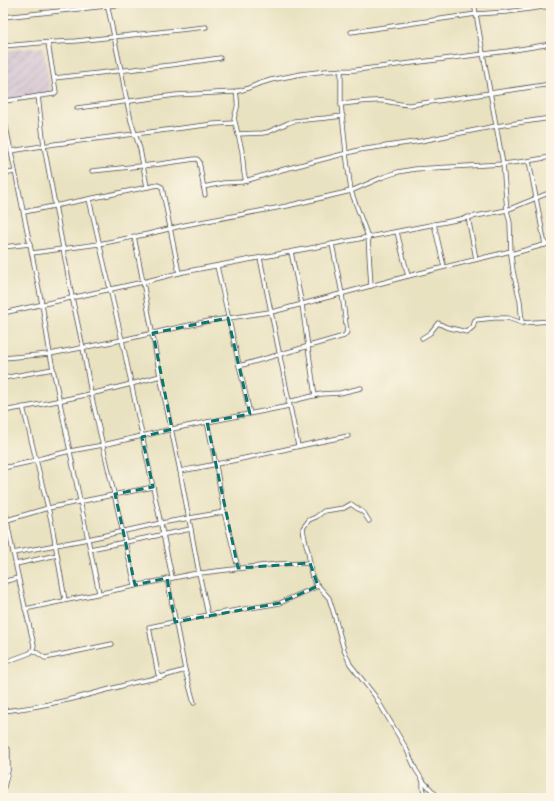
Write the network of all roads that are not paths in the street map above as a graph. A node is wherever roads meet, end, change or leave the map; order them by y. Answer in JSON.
{"nodes":[{"id":1,"x":134,"y":3,"type":"edge"},
{"id":2,"x":474,"y":3,"type":"edge"},
{"id":3,"x":107,"y":4,"type":"edge"},
{"id":4,"x":551,"y":6,"type":"edge"},
{"id":5,"x":476,"y":14,"type":"junction"},
{"id":6,"x":3,"y":17,"type":"edge"},
{"id":7,"x":206,"y":27,"type":"dead end"},
{"id":8,"x":351,"y":32,"type":"dead end"},
{"id":9,"x":114,"y":37,"type":"junction"},
{"id":10,"x":48,"y":43,"type":"junction"},
{"id":11,"x":551,"y":44,"type":"edge"},
{"id":12,"x":3,"y":46,"type":"edge"},
{"id":13,"x":483,"y":54,"type":"junction"},
{"id":14,"x":220,"y":58,"type":"dead end"},
{"id":15,"x":121,"y":70,"type":"junction"},
{"id":16,"x":341,"y":70,"type":"junction"},
{"id":17,"x":54,"y":78,"type":"junction"},
{"id":18,"x":551,"y":84,"type":"edge"},
{"id":19,"x":236,"y":91,"type":"junction"},
{"id":20,"x":490,"y":93,"type":"junction"},
{"id":21,"x":38,"y":96,"type":"junction"},
{"id":22,"x":3,"y":102,"type":"edge"},
{"id":23,"x":127,"y":102,"type":"junction"},
{"id":24,"x":341,"y":104,"type":"junction"},
{"id":25,"x":77,"y":108,"type":"dead end"},
{"id":26,"x":3,"y":112,"type":"edge"},
{"id":27,"x":342,"y":116,"type":"junction"},
{"id":28,"x":551,"y":118,"type":"edge"},
{"id":29,"x":235,"y":123,"type":"junction"},
{"id":30,"x":496,"y":126,"type":"junction"},
{"id":31,"x":136,"y":134,"type":"junction"},
{"id":32,"x":238,"y":134,"type":"junction"},
{"id":33,"x":44,"y":146,"type":"junction"},
{"id":34,"x":11,"y":151,"type":"junction"},
{"id":35,"x":346,"y":153,"type":"junction"},
{"id":36,"x":551,"y":157,"type":"edge"},
{"id":37,"x":529,"y":161,"type":"junction"},
{"id":38,"x":503,"y":164,"type":"junction"},
{"id":39,"x":143,"y":165,"type":"junction"},
{"id":40,"x":92,"y":171,"type":"dead end"},
{"id":41,"x":15,"y":172,"type":"junction"},
{"id":42,"x":3,"y":174,"type":"edge"},
{"id":43,"x":246,"y":181,"type":"junction"},
{"id":44,"x":147,"y":187,"type":"junction"},
{"id":45,"x":203,"y":187,"type":"junction"},
{"id":46,"x":352,"y":191,"type":"junction"},
{"id":47,"x":551,"y":192,"type":"edge"},
{"id":48,"x":205,"y":195,"type":"dead end"},
{"id":49,"x":535,"y":198,"type":"junction"},
{"id":50,"x":89,"y":199,"type":"junction"},
{"id":51,"x":55,"y":206,"type":"junction"},
{"id":52,"x":508,"y":210,"type":"junction"},
{"id":53,"x":24,"y":212,"type":"junction"},
{"id":54,"x":468,"y":217,"type":"junction"},
{"id":55,"x":434,"y":224,"type":"junction"},
{"id":56,"x":170,"y":228,"type":"junction"},
{"id":57,"x":397,"y":232,"type":"junction"},
{"id":58,"x":134,"y":236,"type":"junction"},
{"id":59,"x":368,"y":238,"type":"junction"},
{"id":60,"x":551,"y":243,"type":"edge"},
{"id":61,"x":30,"y":244,"type":"junction"},
{"id":62,"x":99,"y":244,"type":"junction"},
{"id":63,"x":332,"y":244,"type":"junction"},
{"id":64,"x":545,"y":245,"type":"junction"},
{"id":65,"x":3,"y":248,"type":"edge"},
{"id":66,"x":63,"y":249,"type":"junction"},
{"id":67,"x":291,"y":252,"type":"junction"},
{"id":68,"x":511,"y":252,"type":"junction"},
{"id":69,"x":32,"y":253,"type":"junction"},
{"id":70,"x":260,"y":258,"type":"junction"},
{"id":71,"x":476,"y":259,"type":"junction"},
{"id":72,"x":217,"y":266,"type":"junction"},
{"id":73,"x":444,"y":268,"type":"junction"},
{"id":74,"x":179,"y":273,"type":"junction"},
{"id":75,"x":408,"y":276,"type":"junction"},
{"id":76,"x":143,"y":282,"type":"junction"},
{"id":77,"x":371,"y":286,"type":"junction"},
{"id":78,"x":110,"y":289,"type":"junction"},
{"id":79,"x":342,"y":294,"type":"junction"},
{"id":80,"x":72,"y":297,"type":"junction"},
{"id":81,"x":42,"y":304,"type":"junction"},
{"id":82,"x":302,"y":305,"type":"junction"},
{"id":83,"x":271,"y":312,"type":"junction"},
{"id":84,"x":3,"y":313,"type":"edge"},
{"id":85,"x":228,"y":318,"type":"junction"},
{"id":86,"x":551,"y":321,"type":"edge"},
{"id":87,"x":522,"y":324,"type":"junction"},
{"id":88,"x":153,"y":333,"type":"junction"},
{"id":89,"x":422,"y":338,"type":"dead end"},
{"id":90,"x":122,"y":340,"type":"junction"},
{"id":91,"x":308,"y":346,"type":"junction"},
{"id":92,"x":83,"y":348,"type":"junction"},
{"id":93,"x":50,"y":354,"type":"junction"},
{"id":94,"x":279,"y":354,"type":"junction"},
{"id":95,"x":3,"y":358,"type":"edge"},
{"id":96,"x":239,"y":366,"type":"junction"},
{"id":97,"x":53,"y":368,"type":"junction"},
{"id":98,"x":160,"y":376,"type":"junction"},
{"id":99,"x":3,"y":378,"type":"edge"},
{"id":100,"x":131,"y":385,"type":"junction"},
{"id":101,"x":361,"y":388,"type":"dead end"},
{"id":102,"x":91,"y":394,"type":"junction"},
{"id":103,"x":315,"y":396,"type":"junction"},
{"id":104,"x":60,"y":400,"type":"junction"},
{"id":105,"x":289,"y":404,"type":"junction"},
{"id":106,"x":23,"y":407,"type":"junction"},
{"id":107,"x":3,"y":411,"type":"edge"},
{"id":108,"x":250,"y":414,"type":"junction"},
{"id":109,"x":207,"y":422,"type":"junction"},
{"id":110,"x":172,"y":429,"type":"junction"},
{"id":111,"x":348,"y":436,"type":"dead end"},
{"id":112,"x":142,"y":437,"type":"junction"},
{"id":113,"x":103,"y":445,"type":"junction"},
{"id":114,"x":298,"y":446,"type":"junction"},
{"id":115,"x":70,"y":451,"type":"junction"},
{"id":116,"x":36,"y":460,"type":"junction"},
{"id":117,"x":216,"y":465,"type":"junction"},
{"id":118,"x":3,"y":468,"type":"edge"},
{"id":119,"x":180,"y":471,"type":"junction"},
{"id":120,"x":153,"y":486,"type":"junction"},
{"id":121,"x":114,"y":494,"type":"junction"},
{"id":122,"x":3,"y":497,"type":"edge"},
{"id":123,"x":81,"y":501,"type":"junction"},
{"id":124,"x":48,"y":508,"type":"junction"},
{"id":125,"x":224,"y":512,"type":"junction"},
{"id":126,"x":190,"y":519,"type":"junction"},
{"id":127,"x":7,"y":520,"type":"junction"},
{"id":128,"x":370,"y":521,"type":"dead end"},
{"id":129,"x":161,"y":523,"type":"junction"},
{"id":130,"x":191,"y":529,"type":"junction"},
{"id":131,"x":123,"y":531,"type":"junction"},
{"id":132,"x":163,"y":534,"type":"junction"},
{"id":133,"x":88,"y":539,"type":"junction"},
{"id":134,"x":125,"y":542,"type":"junction"},
{"id":135,"x":56,"y":545,"type":"junction"},
{"id":136,"x":90,"y":549,"type":"junction"},
{"id":137,"x":13,"y":553,"type":"junction"},
{"id":138,"x":57,"y":555,"type":"junction"},
{"id":139,"x":310,"y":563,"type":"junction"},
{"id":140,"x":16,"y":564,"type":"junction"},
{"id":141,"x":238,"y":568,"type":"junction"},
{"id":142,"x":199,"y":573,"type":"junction"},
{"id":143,"x":172,"y":577,"type":"junction"},
{"id":144,"x":18,"y":578,"type":"junction"},
{"id":145,"x":168,"y":578,"type":"junction"},
{"id":146,"x":3,"y":585,"type":"edge"},
{"id":147,"x":136,"y":585,"type":"junction"},
{"id":148,"x":318,"y":586,"type":"junction"},
{"id":149,"x":99,"y":593,"type":"junction"},
{"id":150,"x":65,"y":600,"type":"junction"},
{"id":151,"x":25,"y":609,"type":"junction"},
{"id":152,"x":208,"y":615,"type":"junction"},
{"id":153,"x":175,"y":622,"type":"junction"},
{"id":154,"x":112,"y":644,"type":"dead end"},
{"id":155,"x":33,"y":650,"type":"junction"},
{"id":156,"x":3,"y":663,"type":"edge"},
{"id":157,"x":185,"y":670,"type":"junction"},
{"id":158,"x":161,"y":677,"type":"junction"},
{"id":159,"x":194,"y":703,"type":"dead end"},
{"id":160,"x":3,"y":711,"type":"edge"},
{"id":161,"x":8,"y":749,"type":"dead end"},
{"id":162,"x":423,"y":781,"type":"junction"},
{"id":163,"x":3,"y":791,"type":"edge"},
{"id":164,"x":426,"y":798,"type":"edge"},
{"id":165,"x":439,"y":798,"type":"edge"}],
"edges":[{"from":1,"to":3,"type":"street"},
{"from":2,"to":5,"type":"street"},
{"from":3,"to":6,"type":"street"},
{"from":3,"to":9,"type":"street"},
{"from":4,"to":5,"type":"street"},
{"from":5,"to":8,"type":"street"},
{"from":5,"to":13,"type":"street"},
{"from":7,"to":9,"type":"street"},
{"from":9,"to":10,"type":"street"},
{"from":9,"to":15,"type":"street"},
{"from":10,"to":12,"type":"street"},
{"from":10,"to":17,"type":"street"},
{"from":11,"to":13,"type":"street"},
{"from":13,"to":16,"type":"street"},
{"from":13,"to":20,"type":"street"},
{"from":14,"to":15,"type":"street"},
{"from":15,"to":17,"type":"street"},
{"from":15,"to":23,"type":"street"},
{"from":16,"to":19,"type":"street"},
{"from":16,"to":24,"type":"street"},
{"from":17,"to":21,"type":"street"},
{"from":18,"to":20,"type":"street"},
{"from":19,"to":23,"type":"street"},
{"from":19,"to":29,"type":"street"},
{"from":20,"to":24,"type":"street"},
{"from":20,"to":30,"type":"street"},
{"from":21,"to":22,"type":"street"},
{"from":21,"to":33,"type":"street"},
{"from":23,"to":25,"type":"street"},
{"from":23,"to":31,"type":"street"},
{"from":24,"to":27,"type":"street"},
{"from":26,"to":34,"type":"street"},
{"from":27,"to":32,"type":"street"},
{"from":27,"to":35,"type":"street"},
{"from":28,"to":30,"type":"street"},
{"from":29,"to":31,"type":"street"},
{"from":29,"to":32,"type":"street"},
{"from":30,"to":35,"type":"street"},
{"from":30,"to":38,"type":"street"},
{"from":31,"to":33,"type":"street"},
{"from":31,"to":39,"type":"street"},
{"from":32,"to":43,"type":"street"},
{"from":33,"to":34,"type":"street"},
{"from":33,"to":51,"type":"street"},
{"from":34,"to":41,"type":"street"},
{"from":35,"to":43,"type":"street"},
{"from":35,"to":46,"type":"street"},
{"from":36,"to":37,"type":"street"},
{"from":37,"to":38,"type":"street"},
{"from":37,"to":49,"type":"street"},
{"from":38,"to":46,"type":"street"},
{"from":38,"to":52,"type":"street"},
{"from":39,"to":40,"type":"street"},
{"from":39,"to":44,"type":"street"},
{"from":39,"to":45,"type":"street"},
{"from":41,"to":42,"type":"street"},
{"from":41,"to":53,"type":"street"},
{"from":43,"to":45,"type":"street"},
{"from":44,"to":50,"type":"street"},
{"from":44,"to":56,"type":"street"},
{"from":45,"to":48,"type":"street"},
{"from":46,"to":56,"type":"street"},
{"from":46,"to":59,"type":"street"},
{"from":47,"to":49,"type":"street"},
{"from":49,"to":52,"type":"street"},
{"from":49,"to":64,"type":"street"},
{"from":50,"to":51,"type":"street"},
{"from":50,"to":62,"type":"street"},
{"from":51,"to":53,"type":"street"},
{"from":51,"to":66,"type":"street"},
{"from":52,"to":54,"type":"street"},
{"from":52,"to":68,"type":"street"},
{"from":53,"to":61,"type":"street"},
{"from":54,"to":55,"type":"street"},
{"from":54,"to":71,"type":"street"},
{"from":55,"to":57,"type":"street"},
{"from":55,"to":73,"type":"street"},
{"from":56,"to":58,"type":"street"},
{"from":56,"to":74,"type":"street"},
{"from":57,"to":59,"type":"street"},
{"from":57,"to":75,"type":"street"},
{"from":58,"to":62,"type":"street"},
{"from":58,"to":76,"type":"street"},
{"from":59,"to":63,"type":"street"},
{"from":59,"to":77,"type":"street"},
{"from":60,"to":64,"type":"street"},
{"from":61,"to":65,"type":"street"},
{"from":61,"to":69,"type":"street"},
{"from":62,"to":66,"type":"street"},
{"from":62,"to":78,"type":"street"},
{"from":63,"to":67,"type":"street"},
{"from":63,"to":79,"type":"street"},
{"from":64,"to":68,"type":"street"},
{"from":66,"to":69,"type":"street"},
{"from":66,"to":80,"type":"street"},
{"from":67,"to":70,"type":"street"},
{"from":67,"to":82,"type":"street"},
{"from":68,"to":71,"type":"street"},
{"from":68,"to":87,"type":"street"},
{"from":69,"to":81,"type":"street"},
{"from":70,"to":72,"type":"street"},
{"from":70,"to":83,"type":"street"},
{"from":71,"to":73,"type":"street"},
{"from":72,"to":74,"type":"street"},
{"from":72,"to":85,"type":"street"},
{"from":73,"to":75,"type":"street"},
{"from":74,"to":76,"type":"street"},
{"from":75,"to":77,"type":"street"},
{"from":76,"to":78,"type":"street"},
{"from":76,"to":88,"type":"street"},
{"from":77,"to":79,"type":"street"},
{"from":78,"to":80,"type":"street"},
{"from":78,"to":90,"type":"street"},
{"from":79,"to":82,"type":"street"},
{"from":79,"to":91,"type":"street"},
{"from":80,"to":81,"type":"street"},
{"from":80,"to":92,"type":"street"},
{"from":81,"to":84,"type":"street"},
{"from":81,"to":93,"type":"street"},
{"from":82,"to":83,"type":"street"},
{"from":82,"to":91,"type":"street"},
{"from":83,"to":85,"type":"street"},
{"from":83,"to":94,"type":"street"},
{"from":85,"to":88,"type":"street"},
{"from":85,"to":96,"type":"street"},
{"from":86,"to":87,"type":"street"},
{"from":87,"to":89,"type":"street"},
{"from":88,"to":90,"type":"street"},
{"from":88,"to":98,"type":"street"},
{"from":90,"to":92,"type":"street"},
{"from":90,"to":100,"type":"street"},
{"from":91,"to":94,"type":"street"},
{"from":91,"to":103,"type":"street"},
{"from":92,"to":93,"type":"street"},
{"from":92,"to":102,"type":"street"},
{"from":93,"to":95,"type":"street"},
{"from":93,"to":97,"type":"street"},
{"from":94,"to":96,"type":"street"},
{"from":94,"to":105,"type":"street"},
{"from":96,"to":108,"type":"street"},
{"from":97,"to":99,"type":"street"},
{"from":97,"to":104,"type":"street"},
{"from":98,"to":100,"type":"street"},
{"from":98,"to":110,"type":"street"},
{"from":100,"to":102,"type":"street"},
{"from":100,"to":112,"type":"street"},
{"from":101,"to":103,"type":"street"},
{"from":102,"to":104,"type":"street"},
{"from":102,"to":113,"type":"street"},
{"from":103,"to":105,"type":"street"},
{"from":104,"to":106,"type":"street"},
{"from":104,"to":115,"type":"street"},
{"from":105,"to":108,"type":"street"},
{"from":105,"to":114,"type":"street"},
{"from":106,"to":107,"type":"street"},
{"from":106,"to":116,"type":"street"},
{"from":108,"to":109,"type":"street"},
{"from":109,"to":110,"type":"street"},
{"from":109,"to":117,"type":"street"},
{"from":110,"to":112,"type":"street"},
{"from":110,"to":119,"type":"street"},
{"from":111,"to":114,"type":"street"},
{"from":112,"to":113,"type":"street"},
{"from":112,"to":120,"type":"street"},
{"from":113,"to":115,"type":"street"},
{"from":113,"to":121,"type":"street"},
{"from":114,"to":117,"type":"street"},
{"from":115,"to":116,"type":"street"},
{"from":115,"to":123,"type":"street"},
{"from":116,"to":118,"type":"street"},
{"from":116,"to":124,"type":"street"},
{"from":117,"to":119,"type":"street"},
{"from":117,"to":125,"type":"street"},
{"from":119,"to":126,"type":"street"},
{"from":120,"to":121,"type":"street"},
{"from":120,"to":129,"type":"street"},
{"from":121,"to":123,"type":"street"},
{"from":121,"to":131,"type":"street"},
{"from":122,"to":127,"type":"street"},
{"from":123,"to":124,"type":"street"},
{"from":123,"to":133,"type":"street"},
{"from":124,"to":127,"type":"street"},
{"from":124,"to":135,"type":"street"},
{"from":125,"to":126,"type":"street"},
{"from":125,"to":141,"type":"street"},
{"from":126,"to":129,"type":"street"},
{"from":126,"to":130,"type":"street"},
{"from":127,"to":137,"type":"street"},
{"from":128,"to":139,"type":"street"},
{"from":129,"to":131,"type":"street"},
{"from":129,"to":132,"type":"street"},
{"from":130,"to":132,"type":"street"},
{"from":130,"to":142,"type":"street"},
{"from":131,"to":133,"type":"street"},
{"from":131,"to":134,"type":"street"},
{"from":132,"to":134,"type":"street"},
{"from":132,"to":143,"type":"street"},
{"from":133,"to":135,"type":"street"},
{"from":133,"to":136,"type":"street"},
{"from":134,"to":136,"type":"street"},
{"from":134,"to":147,"type":"street"},
{"from":135,"to":137,"type":"street"},
{"from":135,"to":138,"type":"street"},
{"from":136,"to":149,"type":"street"},
{"from":137,"to":140,"type":"street"},
{"from":138,"to":140,"type":"street"},
{"from":138,"to":150,"type":"street"},
{"from":139,"to":141,"type":"street"},
{"from":139,"to":148,"type":"street"},
{"from":140,"to":144,"type":"street"},
{"from":141,"to":142,"type":"street"},
{"from":142,"to":143,"type":"street"},
{"from":142,"to":152,"type":"street"},
{"from":143,"to":145,"type":"street"},
{"from":144,"to":146,"type":"street"},
{"from":144,"to":151,"type":"street"},
{"from":145,"to":147,"type":"street"},
{"from":145,"to":153,"type":"street"},
{"from":147,"to":149,"type":"street"},
{"from":148,"to":152,"type":"street"},
{"from":148,"to":162,"type":"street"},
{"from":149,"to":150,"type":"street"},
{"from":150,"to":151,"type":"street"},
{"from":151,"to":155,"type":"street"},
{"from":152,"to":153,"type":"street"},
{"from":153,"to":157,"type":"street"},
{"from":153,"to":158,"type":"street"},
{"from":154,"to":155,"type":"street"},
{"from":155,"to":156,"type":"street"},
{"from":157,"to":158,"type":"street"},
{"from":157,"to":159,"type":"street"},
{"from":158,"to":160,"type":"street"},
{"from":161,"to":163,"type":"street"},
{"from":162,"to":164,"type":"street"},
{"from":162,"to":165,"type":"street"}]}
